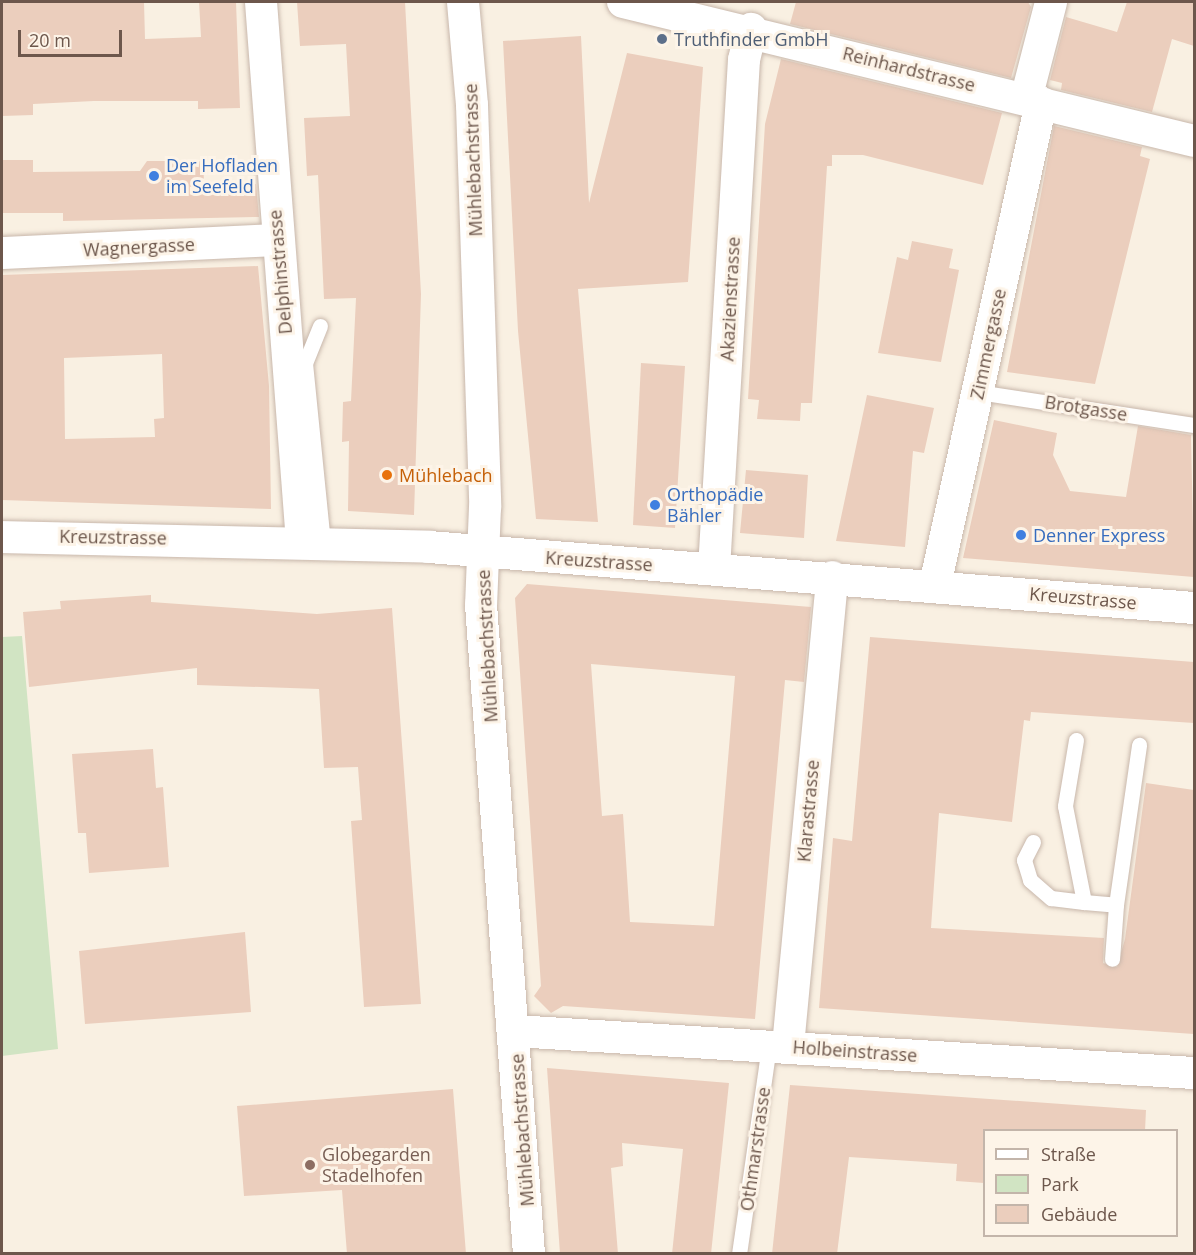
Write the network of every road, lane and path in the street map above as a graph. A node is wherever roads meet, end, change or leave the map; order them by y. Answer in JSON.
{"nodes":[{"id":1,"x":261,"y":2,"type":"edge"},
{"id":2,"x":463,"y":2,"type":"edge"},
{"id":3,"x":623,"y":2,"type":"edge"},
{"id":4,"x":1051,"y":2,"type":"edge"},
{"id":5,"x":676,"y":7,"type":"edge"},
{"id":6,"x":751,"y":29,"type":"junction"},
{"id":7,"x":1034,"y":101,"type":"junction"},
{"id":8,"x":1194,"y":141,"type":"edge"},
{"id":9,"x":276,"y":240,"type":"junction"},
{"id":10,"x":2,"y":253,"type":"edge"},
{"id":11,"x":320,"y":326,"type":"dead end"},
{"id":12,"x":978,"y":392,"type":"junction"},
{"id":13,"x":1194,"y":425,"type":"edge"},
{"id":14,"x":2,"y":537,"type":"edge"},
{"id":15,"x":313,"y":543,"type":"junction"},
{"id":16,"x":482,"y":552,"type":"junction"},
{"id":17,"x":714,"y":569,"type":"junction"},
{"id":18,"x":832,"y":577,"type":"junction"},
{"id":19,"x":935,"y":585,"type":"junction"},
{"id":20,"x":1194,"y":608,"type":"edge"},
{"id":21,"x":1076,"y":740,"type":"dead end"},
{"id":22,"x":1139,"y":745,"type":"dead end"},
{"id":23,"x":1033,"y":842,"type":"dead end"},
{"id":24,"x":1084,"y":902,"type":"junction"},
{"id":25,"x":1116,"y":905,"type":"junction"},
{"id":26,"x":1112,"y":958,"type":"dead end"},
{"id":27,"x":515,"y":1031,"type":"junction"},
{"id":28,"x":779,"y":1046,"type":"junction"},
{"id":29,"x":1194,"y":1073,"type":"edge"},
{"id":30,"x":529,"y":1254,"type":"edge"},
{"id":31,"x":739,"y":1254,"type":"edge"}],
"edges":[{"from":1,"to":9,"type":"street","name":"Delphinstrasse"},
{"from":2,"to":16,"type":"street","name":"Mühlebachstrasse"},
{"from":3,"to":5,"type":"street","name":"Reinhardstrasse"},
{"from":4,"to":7,"type":"street","name":"Zimmergasse"},
{"from":5,"to":6,"type":"street","name":"Reinhardstrasse"},
{"from":6,"to":7,"type":"street","name":"Reinhardstrasse"},
{"from":6,"to":17,"type":"street","name":"Akazienstrasse"},
{"from":7,"to":8,"type":"street","name":"Reinhardstrasse"},
{"from":7,"to":12,"type":"street","name":"Zimmergasse"},
{"from":9,"to":10,"type":"street","name":"Wagnergasse"},
{"from":9,"to":15,"type":"street","name":"Delphinstrasse"},
{"from":11,"to":15,"type":"lane"},
{"from":12,"to":13,"type":"lane","name":"Brotgasse"},
{"from":12,"to":19,"type":"street","name":"Zimmergasse"},
{"from":14,"to":15,"type":"street","name":"Kreuzstrasse"},
{"from":15,"to":16,"type":"street","name":"Kreuzstrasse"},
{"from":16,"to":17,"type":"street","name":"Kreuzstrasse"},
{"from":16,"to":27,"type":"street","name":"Mühlebachstrasse"},
{"from":17,"to":18,"type":"street","name":"Kreuzstrasse"},
{"from":18,"to":19,"type":"street","name":"Kreuzstrasse"},
{"from":18,"to":28,"type":"street","name":"Klarastrasse"},
{"from":19,"to":20,"type":"street","name":"Kreuzstrasse"},
{"from":21,"to":24,"type":"lane"},
{"from":22,"to":25,"type":"lane"},
{"from":23,"to":24,"type":"lane"},
{"from":24,"to":25,"type":"lane"},
{"from":25,"to":26,"type":"lane"},
{"from":27,"to":28,"type":"street","name":"Holbeinstrasse"},
{"from":27,"to":30,"type":"street","name":"Mühlebachstrasse"},
{"from":28,"to":29,"type":"street","name":"Holbeinstrasse"},
{"from":28,"to":31,"type":"lane","name":"Othmarstrasse"}]}
